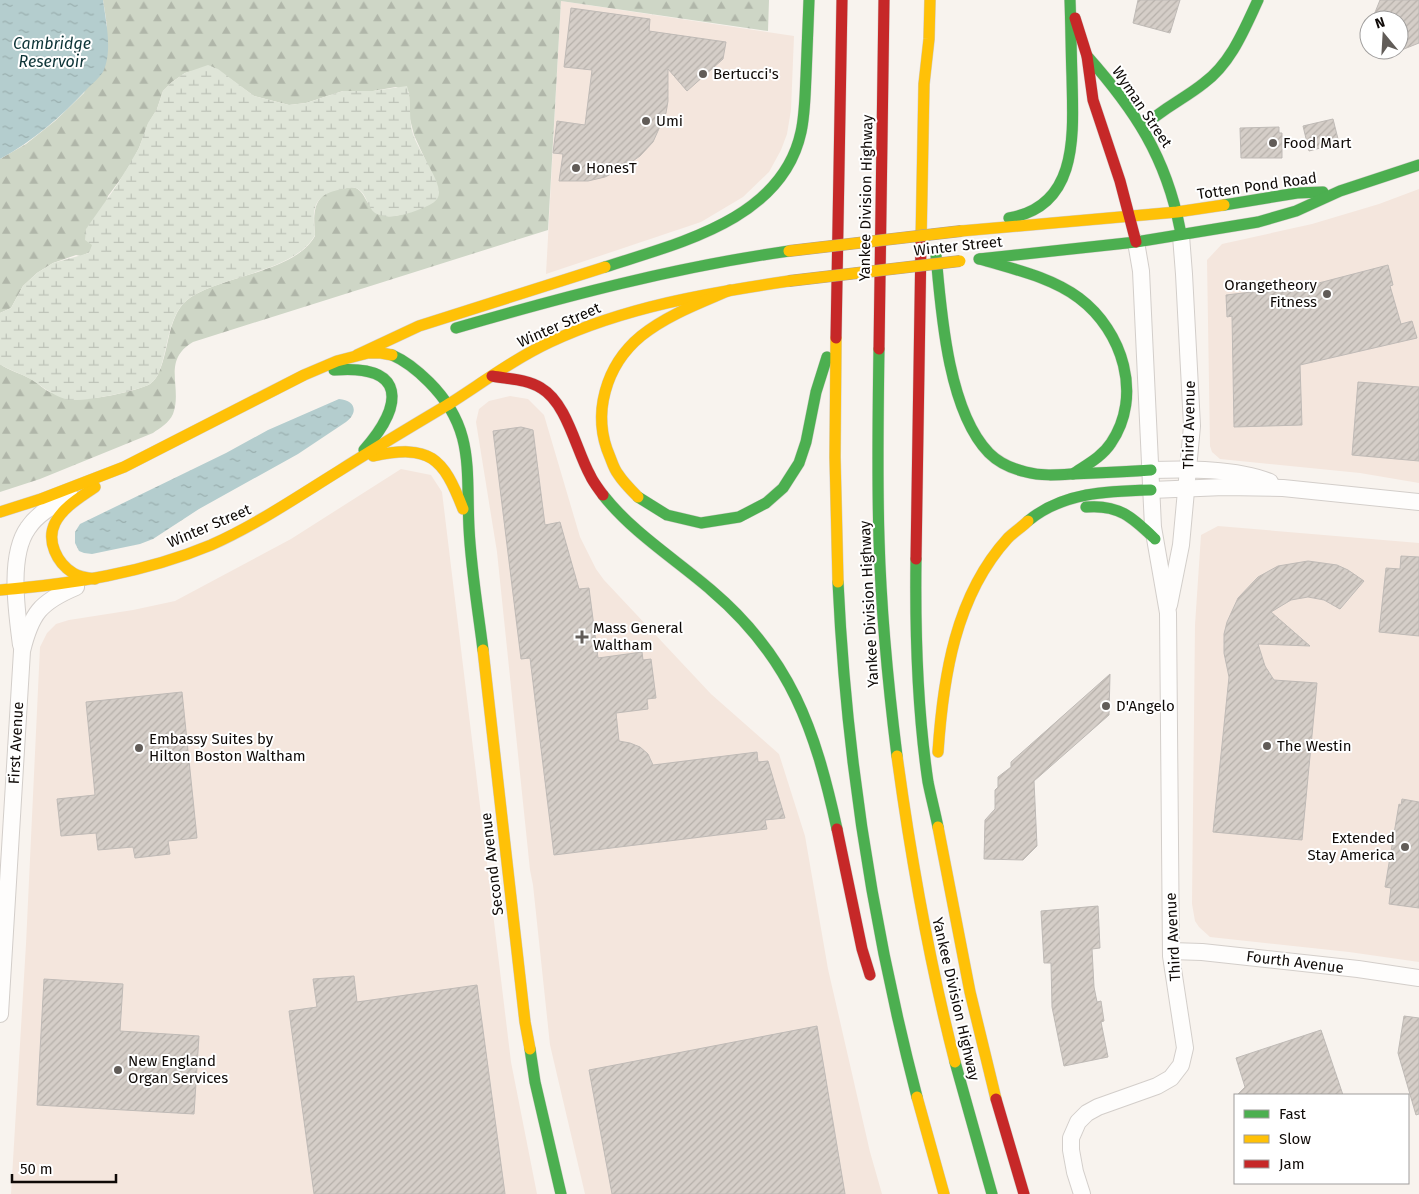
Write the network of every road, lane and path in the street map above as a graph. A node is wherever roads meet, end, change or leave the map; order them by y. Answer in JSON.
{"nodes":[{"id":1,"x":809,"y":0,"type":"edge"},
{"id":2,"x":842,"y":0,"type":"edge"},
{"id":3,"x":884,"y":0,"type":"edge"},
{"id":4,"x":930,"y":0,"type":"edge"},
{"id":5,"x":1071,"y":0,"type":"edge"},
{"id":6,"x":1258,"y":0,"type":"edge"},
{"id":7,"x":929,"y":38,"type":"junction"},
{"id":8,"x":1087,"y":56,"type":"junction"},
{"id":9,"x":1142,"y":128,"type":"junction"},
{"id":10,"x":1419,"y":165,"type":"edge"},
{"id":11,"x":1340,"y":191,"type":"junction"},
{"id":12,"x":1177,"y":212,"type":"junction"},
{"id":13,"x":1129,"y":216,"type":"junction"},
{"id":14,"x":961,"y":228,"type":"junction"},
{"id":15,"x":1180,"y":236,"type":"junction"},
{"id":16,"x":1136,"y":242,"type":"junction"},
{"id":17,"x":980,"y":259,"type":"junction"},
{"id":18,"x":730,"y":290,"type":"junction"},
{"id":19,"x":836,"y":327,"type":"junction"},
{"id":20,"x":441,"y":332,"type":"dead end"},
{"id":21,"x":422,"y":337,"type":"dead end"},
{"id":22,"x":357,"y":355,"type":"junction"},
{"id":23,"x":492,"y":376,"type":"junction"},
{"id":24,"x":290,"y":383,"type":"junction"},
{"id":25,"x":449,"y":404,"type":"junction"},
{"id":26,"x":348,"y":465,"type":"junction"},
{"id":27,"x":122,"y":468,"type":"junction"},
{"id":28,"x":1189,"y":469,"type":"junction"},
{"id":29,"x":1151,"y":470,"type":"junction"},
{"id":30,"x":1073,"y":474,"type":"junction"},
{"id":31,"x":1187,"y":488,"type":"junction"},
{"id":32,"x":1283,"y":488,"type":"junction"},
{"id":33,"x":1151,"y":490,"type":"junction"},
{"id":34,"x":1419,"y":502,"type":"edge"},
{"id":35,"x":0,"y":512,"type":"edge"},
{"id":36,"x":469,"y":528,"type":"junction"},
{"id":37,"x":1155,"y":539,"type":"junction"},
{"id":38,"x":990,"y":561,"type":"junction"},
{"id":39,"x":97,"y":579,"type":"junction"},
{"id":40,"x":17,"y":589,"type":"junction"},
{"id":41,"x":0,"y":590,"type":"edge"},
{"id":42,"x":1168,"y":613,"type":"junction"},
{"id":43,"x":22,"y":651,"type":"junction"},
{"id":44,"x":939,"y":829,"type":"junction"},
{"id":45,"x":1171,"y":951,"type":"junction"},
{"id":46,"x":1419,"y":978,"type":"edge"},
{"id":47,"x":876,"y":989,"type":"dead end"},
{"id":48,"x":884,"y":1006,"type":"dead end"},
{"id":49,"x":0,"y":1014,"type":"edge"},
{"id":50,"x":906,"y":1056,"type":"junction"},
{"id":51,"x":561,"y":1194,"type":"edge"},
{"id":52,"x":944,"y":1194,"type":"edge"},
{"id":53,"x":992,"y":1194,"type":"edge"},
{"id":54,"x":1024,"y":1194,"type":"edge"},
{"id":55,"x":1082,"y":1194,"type":"edge"}],
"edges":[{"from":1,"to":22,"type":"main road"},
{"from":2,"to":19,"type":"main road","name":"Yankee Division Highway"},
{"from":3,"to":53,"type":"main road","name":"Yankee Division Highway"},
{"from":4,"to":7,"type":"main road"},
{"from":5,"to":8,"type":"main road","name":"Wyman Street"},
{"from":5,"to":14,"type":"main road"},
{"from":6,"to":9,"type":"main road"},
{"from":7,"to":30,"type":"main road"},
{"from":7,"to":44,"type":"main road"},
{"from":8,"to":9,"type":"main road","name":"Wyman Street"},
{"from":8,"to":13,"type":"main road","name":"Wyman Street"},
{"from":9,"to":12,"type":"main road","name":"Wyman Street"},
{"from":10,"to":11,"type":"main road","name":"Totten Pond Road"},
{"from":11,"to":12,"type":"main road","name":"Totten Pond Road"},
{"from":11,"to":15,"type":"main road","name":"Totten Pond Road"},
{"from":12,"to":13,"type":"main road","name":"Winter Street"},
{"from":12,"to":15,"type":"main road","name":"Wyman Street"},
{"from":13,"to":14,"type":"main road","name":"Winter Street"},
{"from":13,"to":16,"type":"main road","name":"Wyman Street"},
{"from":14,"to":20,"type":"main road","name":"Winter Street","bridge":true},
{"from":15,"to":16,"type":"main road","name":"Winter Street"},
{"from":15,"to":28,"type":"street","name":"Third Avenue"},
{"from":16,"to":17,"type":"main road","name":"Winter Street"},
{"from":16,"to":29,"type":"street","name":"Third Avenue"},
{"from":17,"to":18,"type":"main road","name":"Winter Street","bridge":true},
{"from":17,"to":30,"type":"main road"},
{"from":18,"to":19,"type":"main road"},
{"from":18,"to":23,"type":"main road","name":"Winter Street"},
{"from":19,"to":50,"type":"main road","name":"Yankee Division Highway"},
{"from":21,"to":22,"type":"main road"},
{"from":22,"to":24,"type":"main road"},
{"from":22,"to":25,"type":"main road","name":"Second Avenue"},
{"from":23,"to":25,"type":"main road","name":"Winter Street"},
{"from":23,"to":47,"type":"main road"},
{"from":24,"to":26,"type":"main road"},
{"from":24,"to":27,"type":"main road"},
{"from":25,"to":26,"type":"main road","name":"Winter Street"},
{"from":25,"to":36,"type":"main road","name":"Second Avenue"},
{"from":26,"to":36,"type":"main road","name":"Second Avenue"},
{"from":26,"to":39,"type":"main road","name":"Winter Street"},
{"from":27,"to":35,"type":"main road"},
{"from":27,"to":39,"type":"main road"},
{"from":27,"to":40,"type":"street","name":"First Avenue"},
{"from":28,"to":29,"type":"street"},
{"from":28,"to":31,"type":"street","name":"Third Avenue"},
{"from":28,"to":32,"type":"street"},
{"from":29,"to":30,"type":"main road"},
{"from":29,"to":33,"type":"street","name":"Third Avenue"},
{"from":31,"to":32,"type":"street"},
{"from":31,"to":33,"type":"street"},
{"from":31,"to":42,"type":"street","name":"Third Avenue"},
{"from":32,"to":34,"type":"street"},
{"from":33,"to":37,"type":"street","name":"Third Avenue"},
{"from":33,"to":38,"type":"main road"},
{"from":36,"to":51,"type":"main road","name":"Second Avenue"},
{"from":37,"to":38,"type":"main road"},
{"from":37,"to":42,"type":"street","name":"Third Avenue"},
{"from":38,"to":44,"type":"main road"},
{"from":39,"to":40,"type":"main road","name":"Winter Street"},
{"from":39,"to":43,"type":"street","name":"First Avenue"},
{"from":40,"to":41,"type":"main road","name":"Winter Street"},
{"from":40,"to":43,"type":"street","name":"First Avenue"},
{"from":42,"to":45,"type":"street","name":"Third Avenue"},
{"from":43,"to":49,"type":"street","name":"First Avenue"},
{"from":44,"to":54,"type":"main road"},
{"from":45,"to":46,"type":"street","name":"Fourth Avenue"},
{"from":45,"to":55,"type":"street","name":"Third Avenue"},
{"from":48,"to":50,"type":"main road"},
{"from":50,"to":52,"type":"main road","name":"Yankee Division Highway"}]}
